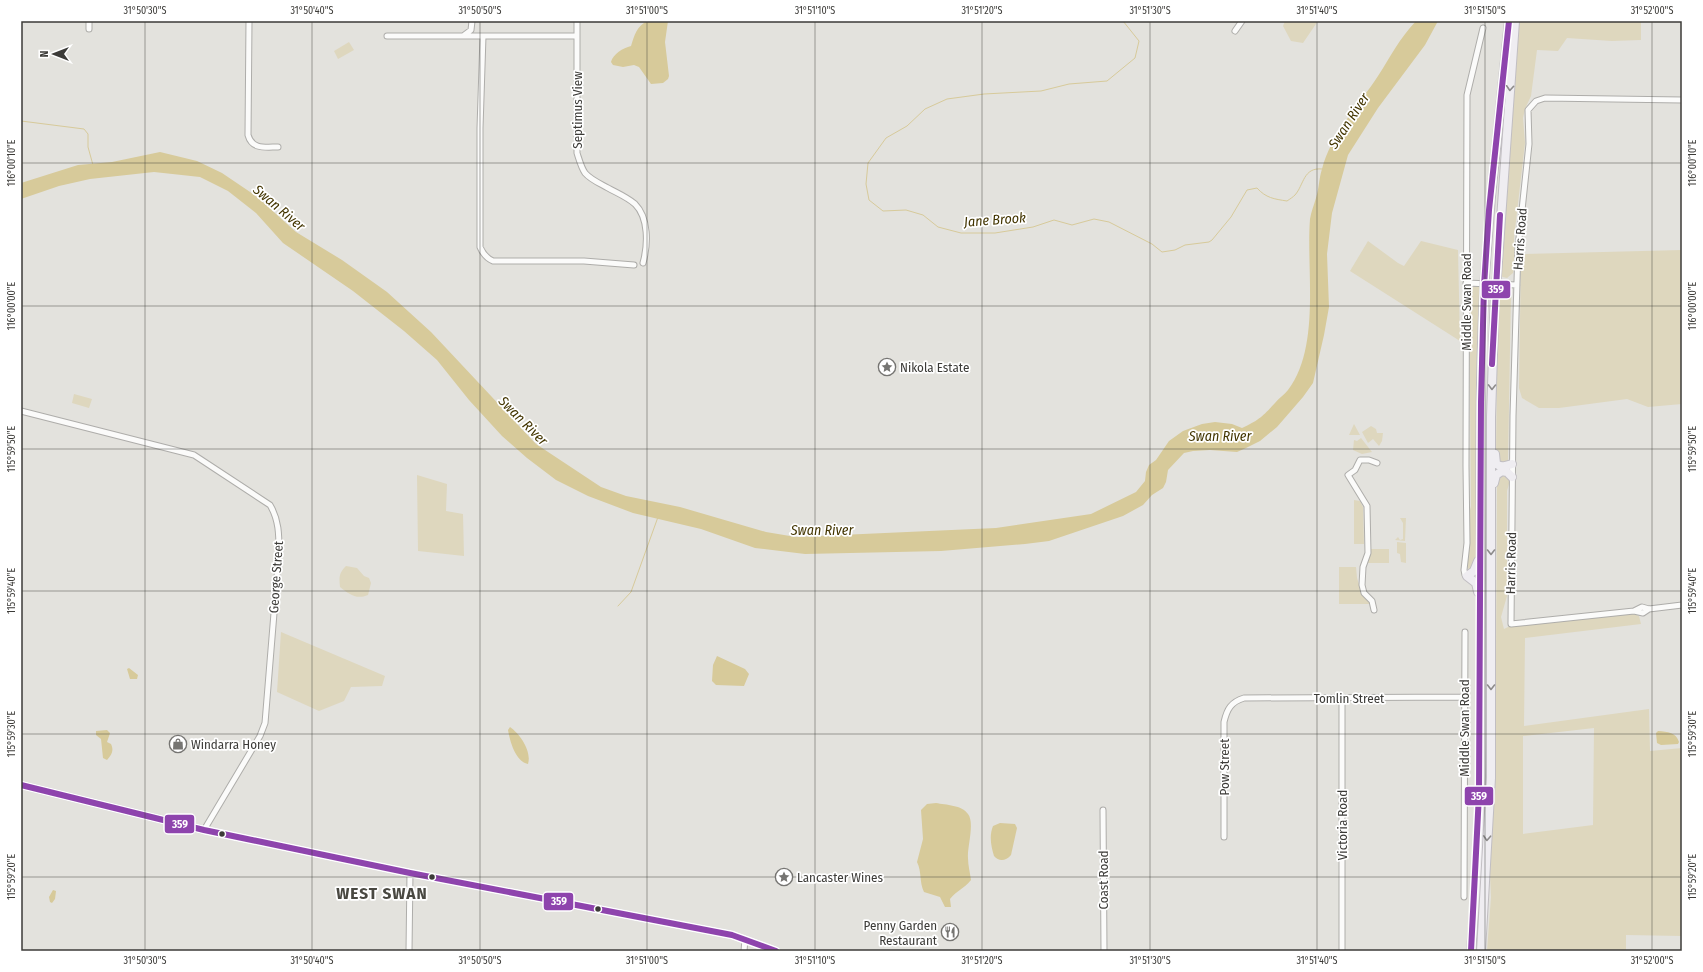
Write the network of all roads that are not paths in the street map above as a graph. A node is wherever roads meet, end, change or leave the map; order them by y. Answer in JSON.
{"nodes":[{"id":1,"x":90,"y":21,"type":"edge"},
{"id":2,"x":249,"y":21,"type":"edge"},
{"id":3,"x":472,"y":21,"type":"edge"},
{"id":4,"x":578,"y":21,"type":"edge"},
{"id":5,"x":1242,"y":21,"type":"edge"},
{"id":6,"x":1509,"y":21,"type":"edge"},
{"id":7,"x":1515,"y":21,"type":"edge"},
{"id":8,"x":1483,"y":28,"type":"dead end"},
{"id":9,"x":89,"y":29,"type":"dead end"},
{"id":10,"x":1235,"y":31,"type":"dead end"},
{"id":11,"x":387,"y":36,"type":"dead end"},
{"id":12,"x":463,"y":36,"type":"junction"},
{"id":13,"x":483,"y":36,"type":"junction"},
{"id":14,"x":577,"y":36,"type":"junction"},
{"id":15,"x":1682,"y":100,"type":"edge"},
{"id":16,"x":278,"y":148,"type":"dead end"},
{"id":17,"x":643,"y":263,"type":"dead end"},
{"id":18,"x":634,"y":265,"type":"dead end"},
{"id":19,"x":1466,"y":283,"type":"junction"},
{"id":20,"x":1517,"y":285,"type":"junction"},
{"id":21,"x":21,"y":411,"type":"edge"},
{"id":22,"x":1491,"y":417,"type":"junction"},
{"id":23,"x":1377,"y":463,"type":"dead end"},
{"id":24,"x":1512,"y":464,"type":"junction"},
{"id":25,"x":1512,"y":477,"type":"junction"},
{"id":26,"x":1492,"y":513,"type":"junction"},
{"id":27,"x":1481,"y":539,"type":"junction"},
{"id":28,"x":1467,"y":576,"type":"junction"},
{"id":29,"x":1682,"y":605,"type":"edge"},
{"id":30,"x":1374,"y":610,"type":"dead end"},
{"id":31,"x":1480,"y":612,"type":"junction"},
{"id":32,"x":1465,"y":632,"type":"dead end"},
{"id":33,"x":1464,"y":697,"type":"junction"},
{"id":34,"x":1342,"y":698,"type":"junction"},
{"id":35,"x":1235,"y":701,"type":"joint"},
{"id":36,"x":21,"y":785,"type":"edge"},
{"id":37,"x":1103,"y":810,"type":"dead end"},
{"id":38,"x":204,"y":830,"type":"junction"},
{"id":39,"x":1224,"y":837,"type":"dead end"},
{"id":40,"x":410,"y":873,"type":"junction"},
{"id":41,"x":1464,"y":897,"type":"dead end"},
{"id":42,"x":745,"y":939,"type":"junction"},
{"id":43,"x":409,"y":951,"type":"edge"},
{"id":44,"x":744,"y":951,"type":"edge"},
{"id":45,"x":776,"y":951,"type":"edge"},
{"id":46,"x":1104,"y":951,"type":"edge"},
{"id":47,"x":1342,"y":951,"type":"edge"},
{"id":48,"x":1472,"y":951,"type":"edge"},
{"id":49,"x":1481,"y":951,"type":"edge"}],
"edges":[{"from":1,"to":9,"type":"street"},
{"from":2,"to":16,"type":"street"},
{"from":3,"to":12,"type":"street"},
{"from":4,"to":14,"type":"street","name":"Septimus View"},
{"from":5,"to":10,"type":"street"},
{"from":6,"to":27,"type":"highway","bridge":true},
{"from":7,"to":22,"type":"highway","one_way":true,"bridge":true},
{"from":8,"to":19,"type":"street","name":"Middle Swan Road"},
{"from":11,"to":12,"type":"street"},
{"from":12,"to":13,"type":"street"},
{"from":13,"to":14,"type":"street"},
{"from":13,"to":18,"type":"street"},
{"from":14,"to":17,"type":"street","name":"Septimus View"},
{"from":15,"to":20,"type":"street","name":"Harris Road"},
{"from":19,"to":20,"type":"street"},
{"from":19,"to":28,"type":"street","name":"Middle Swan Road"},
{"from":20,"to":24,"type":"street","name":"Harris Road"},
{"from":21,"to":38,"type":"street","name":"George Street"},
{"from":22,"to":24,"type":"highway"},
{"from":22,"to":26,"type":"highway"},
{"from":23,"to":30,"type":"street"},
{"from":24,"to":25,"type":"street","name":"Harris Road"},
{"from":25,"to":26,"type":"highway"},
{"from":25,"to":29,"type":"street","name":"Harris Road"},
{"from":26,"to":49,"type":"highway","one_way":true},
{"from":27,"to":28,"type":"highway"},
{"from":27,"to":31,"type":"highway"},
{"from":28,"to":31,"type":"highway"},
{"from":31,"to":48,"type":"highway"},
{"from":32,"to":33,"type":"street","name":"Middle Swan Road"},
{"from":33,"to":34,"type":"street","name":"Tomlin Street"},
{"from":33,"to":41,"type":"street","name":"Middle Swan Road"},
{"from":34,"to":35,"type":"street","name":"Tomlin Street"},
{"from":34,"to":47,"type":"street","name":"Victoria Road"},
{"from":35,"to":39,"type":"street","name":"Pow Street"},
{"from":36,"to":38,"type":"main road"},
{"from":37,"to":46,"type":"street","name":"Coast Road"},
{"from":38,"to":40,"type":"main road"},
{"from":40,"to":42,"type":"main road"},
{"from":40,"to":43,"type":"street"},
{"from":42,"to":44,"type":"street"},
{"from":42,"to":45,"type":"main road"}]}
